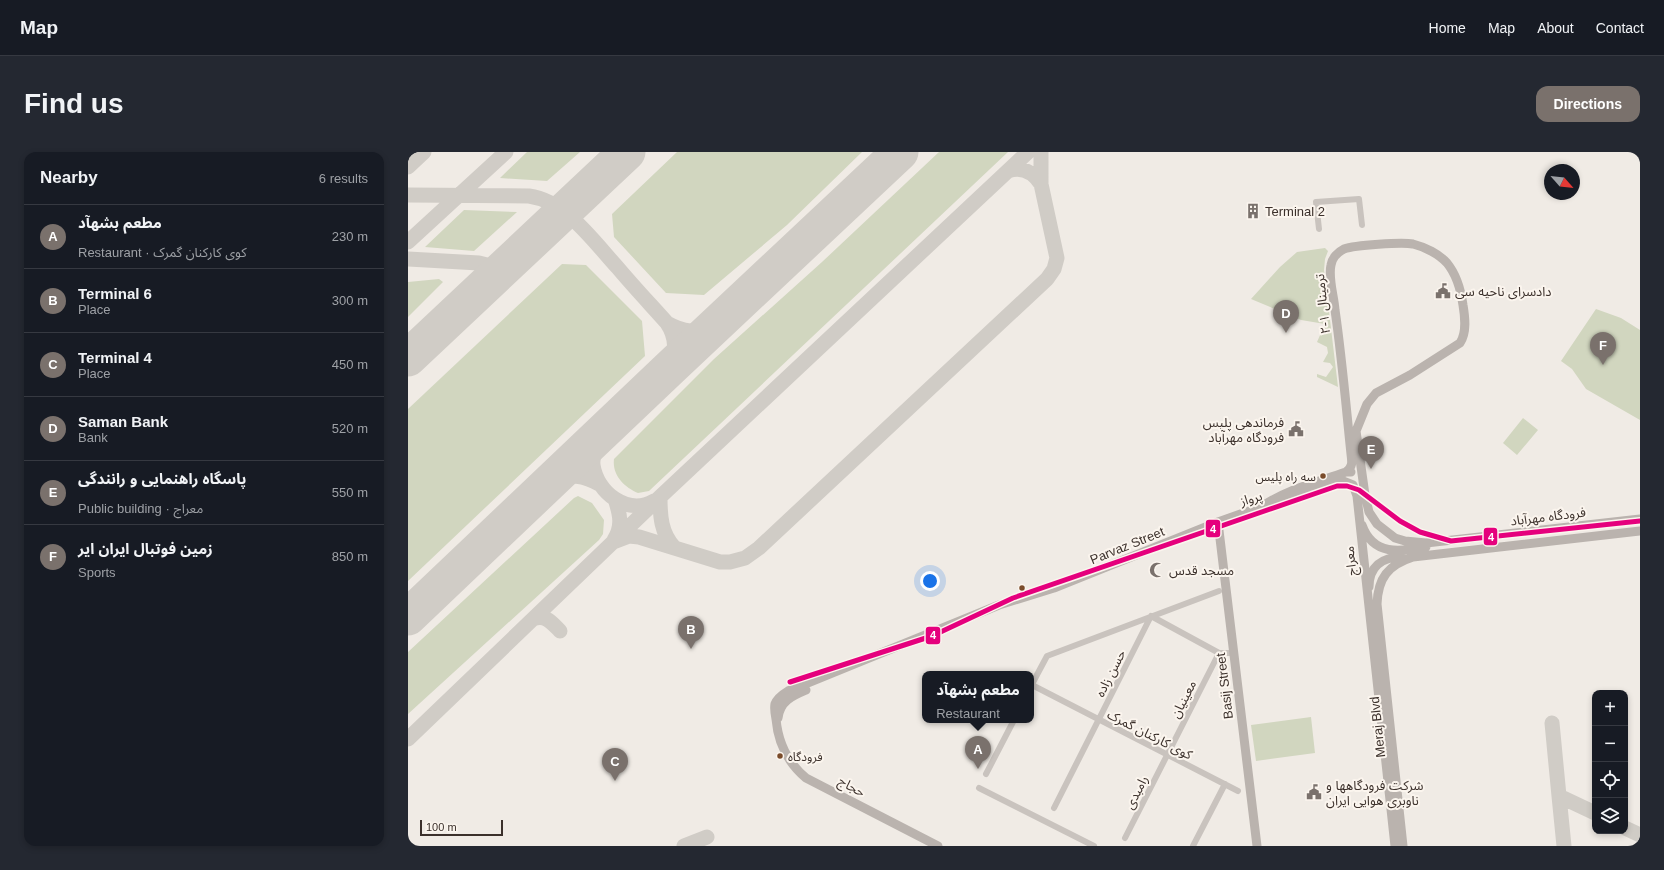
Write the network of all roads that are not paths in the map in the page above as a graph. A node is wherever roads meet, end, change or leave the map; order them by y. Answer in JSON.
{"nodes":[{"id":1,"x":1362,"y":225,"type":"dead end"},
{"id":2,"x":1319,"y":229,"type":"dead end"},
{"id":3,"x":1353,"y":432,"type":"junction"},
{"id":4,"x":1353,"y":467,"type":"junction"},
{"id":5,"x":1363,"y":481,"type":"junction"},
{"id":6,"x":1263,"y":506,"type":"junction"},
{"id":7,"x":1358,"y":514,"type":"junction"},
{"id":8,"x":1640,"y":519,"type":"edge"},
{"id":9,"x":1218,"y":522,"type":"junction"},
{"id":10,"x":1550,"y":528,"type":"junction"},
{"id":11,"x":1640,"y":531,"type":"edge"},
{"id":12,"x":1465,"y":539,"type":"junction"},
{"id":13,"x":1551,"y":541,"type":"junction"},
{"id":14,"x":1219,"y":591,"type":"dead end"},
{"id":15,"x":1372,"y":605,"type":"junction"},
{"id":16,"x":1151,"y":616,"type":"junction"},
{"id":17,"x":1219,"y":652,"type":"junction"},
{"id":18,"x":1233,"y":653,"type":"junction"},
{"id":19,"x":1034,"y":680,"type":"edge"},
{"id":20,"x":1034,"y":688,"type":"edge"},
{"id":21,"x":1099,"y":720,"type":"junction"},
{"id":22,"x":1012,"y":723,"type":"edge"},
{"id":23,"x":777,"y":728,"type":"joint"},
{"id":24,"x":1167,"y":755,"type":"junction"},
{"id":25,"x":986,"y":774,"type":"dead end"},
{"id":26,"x":1225,"y":784,"type":"junction"},
{"id":27,"x":979,"y":788,"type":"dead end"},
{"id":28,"x":1238,"y":791,"type":"dead end"},
{"id":29,"x":1054,"y":808,"type":"dead end"},
{"id":30,"x":1125,"y":838,"type":"dead end"},
{"id":31,"x":938,"y":846,"type":"edge"},
{"id":32,"x":1094,"y":846,"type":"edge"},
{"id":33,"x":1194,"y":846,"type":"edge"},
{"id":34,"x":1257,"y":846,"type":"edge"},
{"id":35,"x":1394,"y":846,"type":"edge"},
{"id":36,"x":1403,"y":846,"type":"edge"}],
"edges":[{"from":1,"to":2,"type":"street"},
{"from":3,"to":3,"type":"main road","name":"ترمینال ۱-۲"},
{"from":3,"to":4,"type":"main road"},
{"from":4,"to":5,"type":"main road"},
{"from":4,"to":5,"type":"main road"},
{"from":4,"to":6,"type":"main road"},
{"from":5,"to":12,"type":"main road","name":"فرودگاه مهرآباد"},
{"from":6,"to":7,"type":"main road","name":"پرواز"},
{"from":6,"to":9,"type":"main road","name":"پرواز"},
{"from":7,"to":12,"type":"main road"},
{"from":7,"to":15,"type":"main road","name":"معراج"},
{"from":8,"to":10,"type":"main road","name":"فرودگاه مهرآباد"},
{"from":9,"to":18,"type":"main road","name":"Basij Street"},
{"from":9,"to":23,"type":"main road","name":"Parvaz Street"},
{"from":10,"to":12,"type":"main road","name":"فرودگاه مهرآباد"},
{"from":10,"to":13,"type":"main road"},
{"from":11,"to":13,"type":"main road","name":"فرودگاه مهرآباد"},
{"from":13,"to":15,"type":"main road","name":"فرودگاه مهرآباد"},
{"from":14,"to":16,"type":"street"},
{"from":15,"to":35,"type":"main road","name":"Meraj Blvd"},
{"from":15,"to":36,"type":"main road","name":"Meraj Blvd"},
{"from":16,"to":17,"type":"street"},
{"from":16,"to":19,"type":"street"},
{"from":16,"to":21,"type":"street","name":"حسن زاده"},
{"from":17,"to":18,"type":"street"},
{"from":17,"to":24,"type":"street","name":"معینیان"},
{"from":18,"to":34,"type":"main road","name":"Basij Street"},
{"from":20,"to":21,"type":"street","name":"کوی کارکنان گمرک"},
{"from":21,"to":24,"type":"street","name":"کوی کارکنان گمرک"},
{"from":21,"to":29,"type":"street","name":"حسن زاده"},
{"from":22,"to":25,"type":"street"},
{"from":23,"to":31,"type":"main road","name":"حجاج"},
{"from":24,"to":26,"type":"street","name":"کوی کارکنان گمرک"},
{"from":24,"to":30,"type":"street","name":"رامبدی"},
{"from":26,"to":28,"type":"street","name":"کوی کارکنان گمرک"},
{"from":26,"to":33,"type":"street"},
{"from":27,"to":32,"type":"street"}]}
